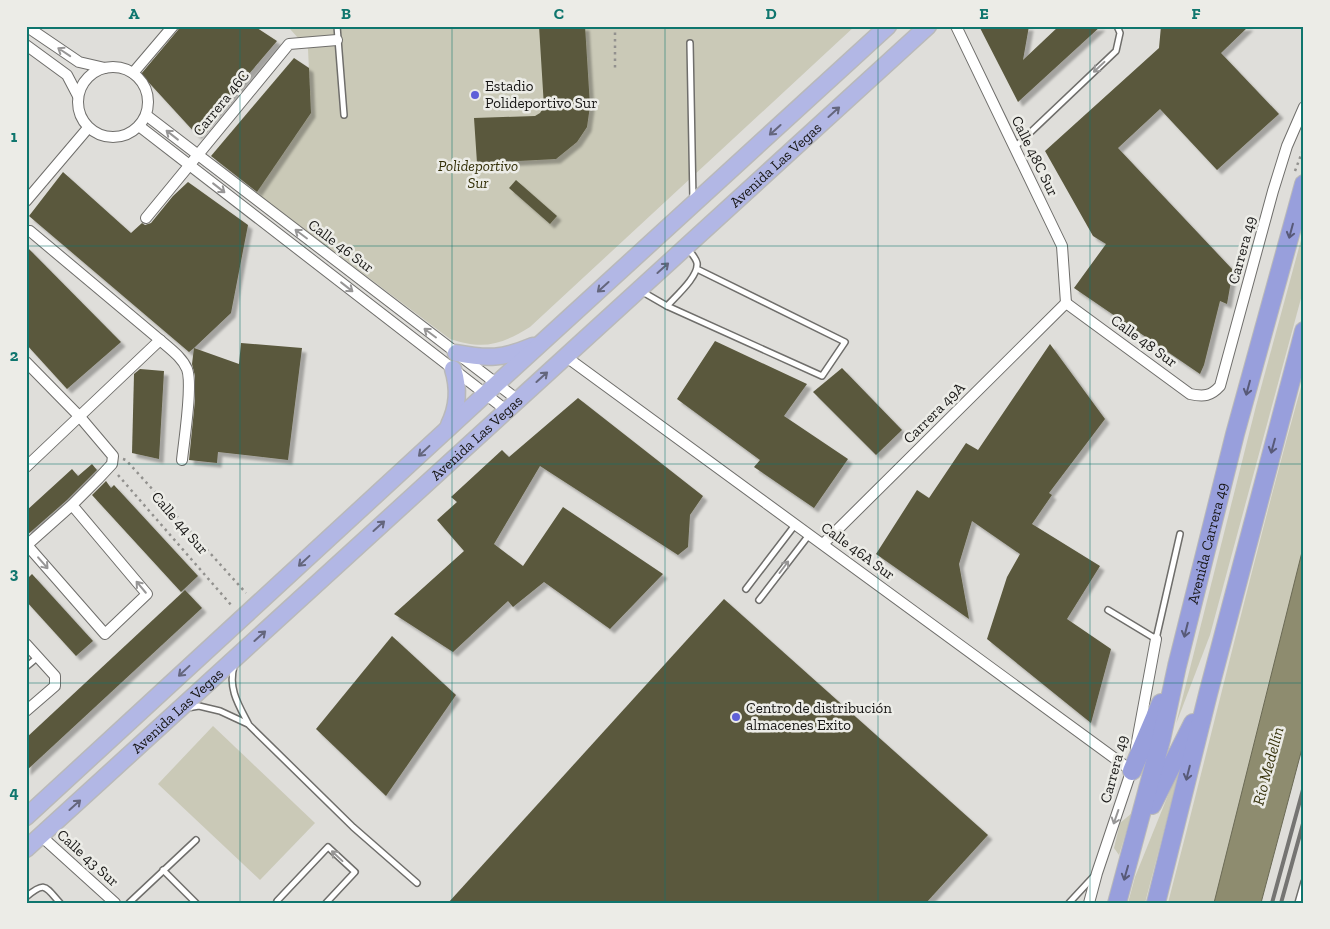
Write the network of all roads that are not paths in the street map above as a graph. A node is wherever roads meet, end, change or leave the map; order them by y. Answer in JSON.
{"nodes":[{"id":1,"x":26,"y":26,"type":"edge"},
{"id":2,"x":173,"y":26,"type":"edge"},
{"id":3,"x":336,"y":26,"type":"edge"},
{"id":4,"x":888,"y":26,"type":"edge"},
{"id":5,"x":928,"y":26,"type":"edge"},
{"id":6,"x":956,"y":26,"type":"edge"},
{"id":7,"x":1117,"y":26,"type":"edge"},
{"id":8,"x":337,"y":40,"type":"junction"},
{"id":9,"x":690,"y":43,"type":"dead end"},
{"id":10,"x":26,"y":45,"type":"edge"},
{"id":11,"x":106,"y":68,"type":"junction"},
{"id":12,"x":133,"y":73,"type":"junction"},
{"id":13,"x":78,"y":96,"type":"junction"},
{"id":14,"x":1304,"y":106,"type":"edge"},
{"id":15,"x":146,"y":115,"type":"junction"},
{"id":16,"x":344,"y":115,"type":"dead end"},
{"id":17,"x":139,"y":126,"type":"junction"},
{"id":18,"x":88,"y":128,"type":"junction"},
{"id":19,"x":1015,"y":147,"type":"junction"},
{"id":20,"x":198,"y":155,"type":"junction"},
{"id":21,"x":190,"y":165,"type":"junction"},
{"id":22,"x":1304,"y":184,"type":"edge"},
{"id":23,"x":26,"y":201,"type":"edge"},
{"id":24,"x":693,"y":205,"type":"junction"},
{"id":25,"x":146,"y":218,"type":"dead end"},
{"id":26,"x":30,"y":230,"type":"dead end"},
{"id":27,"x":686,"y":247,"type":"junction"},
{"id":28,"x":697,"y":269,"type":"junction"},
{"id":29,"x":639,"y":290,"type":"junction"},
{"id":30,"x":1066,"y":304,"type":"junction"},
{"id":31,"x":667,"y":306,"type":"junction"},
{"id":32,"x":1304,"y":331,"type":"edge"},
{"id":33,"x":160,"y":340,"type":"junction"},
{"id":34,"x":544,"y":341,"type":"junction"},
{"id":35,"x":456,"y":353,"type":"junction"},
{"id":36,"x":566,"y":356,"type":"junction"},
{"id":37,"x":26,"y":362,"type":"edge"},
{"id":38,"x":453,"y":369,"type":"junction"},
{"id":39,"x":491,"y":389,"type":"junction"},
{"id":40,"x":1206,"y":396,"type":"joint"},
{"id":41,"x":512,"y":405,"type":"junction"},
{"id":42,"x":80,"y":417,"type":"junction"},
{"id":43,"x":446,"y":430,"type":"junction"},
{"id":44,"x":182,"y":460,"type":"dead end"},
{"id":45,"x":26,"y":467,"type":"edge"},
{"id":46,"x":72,"y":505,"type":"junction"},
{"id":47,"x":795,"y":524,"type":"junction"},
{"id":48,"x":809,"y":534,"type":"junction"},
{"id":49,"x":1180,"y":534,"type":"dead end"},
{"id":50,"x":823,"y":544,"type":"junction"},
{"id":51,"x":746,"y":589,"type":"dead end"},
{"id":52,"x":759,"y":600,"type":"dead end"},
{"id":53,"x":1108,"y":610,"type":"dead end"},
{"id":54,"x":1156,"y":639,"type":"junction"},
{"id":55,"x":26,"y":644,"type":"edge"},
{"id":56,"x":237,"y":656,"type":"junction"},
{"id":57,"x":38,"y":657,"type":"junction"},
{"id":58,"x":1177,"y":666,"type":"junction"},
{"id":59,"x":26,"y":667,"type":"edge"},
{"id":60,"x":1208,"y":694,"type":"junction"},
{"id":61,"x":179,"y":710,"type":"junction"},
{"id":62,"x":26,"y":711,"type":"edge"},
{"id":63,"x":248,"y":724,"type":"junction"},
{"id":64,"x":1132,"y":771,"type":"junction"},
{"id":65,"x":28,"y":813,"type":"edge"},
{"id":66,"x":42,"y":836,"type":"junction"},
{"id":67,"x":1136,"y":838,"type":"junction"},
{"id":68,"x":196,"y":840,"type":"dead end"},
{"id":69,"x":26,"y":850,"type":"edge"},
{"id":70,"x":163,"y":870,"type":"junction"},
{"id":71,"x":1097,"y":873,"type":"junction"},
{"id":72,"x":1304,"y":882,"type":"edge"},
{"id":73,"x":417,"y":883,"type":"dead end"},
{"id":74,"x":26,"y":897,"type":"edge"},
{"id":75,"x":60,"y":903,"type":"edge"},
{"id":76,"x":115,"y":903,"type":"edge"},
{"id":77,"x":128,"y":903,"type":"edge"},
{"id":78,"x":196,"y":903,"type":"edge"},
{"id":79,"x":279,"y":903,"type":"edge"},
{"id":80,"x":326,"y":903,"type":"edge"},
{"id":81,"x":1069,"y":903,"type":"edge"},
{"id":82,"x":1089,"y":903,"type":"edge"},
{"id":83,"x":1117,"y":903,"type":"edge"},
{"id":84,"x":1156,"y":903,"type":"edge"},
{"id":85,"x":1298,"y":903,"type":"edge"}],
"edges":[{"from":11,"to":1,"type":"street","one_way":true},
{"from":2,"to":12,"type":"street"},
{"from":3,"to":8,"type":"lane"},
{"from":4,"to":24,"type":"main road","name":"Avenida Las Vegas","one_way":true},
{"from":27,"to":5,"type":"main road","name":"Avenida Las Vegas","one_way":true},
{"from":6,"to":19,"type":"street","name":"Calle 48C Sur"},
{"from":7,"to":19,"type":"lane","one_way":true},
{"from":8,"to":16,"type":"lane"},
{"from":8,"to":20,"type":"street","name":"Carrera 46C"},
{"from":9,"to":24,"type":"lane"},
{"from":10,"to":13,"type":"street"},
{"from":11,"to":12,"type":"street"},
{"from":11,"to":13,"type":"street"},
{"from":12,"to":15,"type":"street"},
{"from":13,"to":18,"type":"street"},
{"from":14,"to":40,"type":"street","name":"Carrera 49"},
{"from":15,"to":17,"type":"street"},
{"from":20,"to":15,"type":"street","name":"Calle 46 Sur","one_way":true},
{"from":17,"to":18,"type":"street"},
{"from":17,"to":21,"type":"street","name":"Calle 46 Sur"},
{"from":18,"to":23,"type":"street"},
{"from":19,"to":30,"type":"street","name":"Calle 48C Sur"},
{"from":20,"to":21,"type":"street","name":"Carrera 46C"},
{"from":35,"to":20,"type":"street","name":"Calle 46 Sur","one_way":true},
{"from":21,"to":25,"type":"street","name":"Carrera 46C"},
{"from":21,"to":38,"type":"street","name":"Calle 46 Sur","one_way":true},
{"from":22,"to":58,"type":"highway","name":"Avenida Carrera 49","one_way":true},
{"from":24,"to":34,"type":"main road","name":"Avenida Las Vegas","one_way":true},
{"from":26,"to":33,"type":"street"},
{"from":27,"to":28,"type":"lane"},
{"from":29,"to":27,"type":"main road","name":"Avenida Las Vegas","one_way":true},
{"from":28,"to":31,"type":"lane"},
{"from":28,"to":31,"type":"lane"},
{"from":29,"to":31,"type":"lane"},
{"from":29,"to":36,"type":"main road","name":"Avenida Las Vegas"},
{"from":30,"to":40,"type":"street","name":"Calle 48 Sur"},
{"from":30,"to":50,"type":"street","name":"Carrera 49A"},
{"from":32,"to":60,"type":"highway","one_way":true},
{"from":33,"to":42,"type":"street"},
{"from":33,"to":44,"type":"street"},
{"from":34,"to":35,"type":"main road"},
{"from":34,"to":39,"type":"main road","name":"Avenida Las Vegas"},
{"from":35,"to":39,"type":"street","name":"Calle 46 Sur"},
{"from":41,"to":36,"type":"main road","name":"Avenida Las Vegas","one_way":true},
{"from":36,"to":47,"type":"street","name":"Calle 46A Sur"},
{"from":37,"to":42,"type":"street"},
{"from":38,"to":39,"type":"street","name":"Calle 46 Sur"},
{"from":38,"to":43,"type":"main road"},
{"from":39,"to":41,"type":"street","name":"Calle 46 Sur"},
{"from":39,"to":41,"type":"street","name":"Calle 46 Sur"},
{"from":39,"to":43,"type":"main road","name":"Avenida Las Vegas"},
{"from":56,"to":41,"type":"main road","name":"Avenida Las Vegas","one_way":true},
{"from":42,"to":45,"type":"street"},
{"from":42,"to":46,"type":"street"},
{"from":43,"to":65,"type":"main road","name":"Avenida Las Vegas","one_way":true},
{"from":46,"to":46,"type":"street","one_way":true},
{"from":47,"to":48,"type":"street","name":"Calle 46A Sur"},
{"from":47,"to":51,"type":"lane"},
{"from":48,"to":50,"type":"street","name":"Calle 46A Sur"},
{"from":52,"to":48,"type":"lane","one_way":true},
{"from":49,"to":54,"type":"lane"},
{"from":50,"to":64,"type":"street","name":"Calle 46A Sur"},
{"from":53,"to":54,"type":"lane"},
{"from":54,"to":64,"type":"street","name":"Carrera 49"},
{"from":55,"to":57,"type":"street"},
{"from":56,"to":61,"type":"main road","name":"Avenida Las Vegas"},
{"from":56,"to":63,"type":"lane"},
{"from":57,"to":59,"type":"lane"},
{"from":57,"to":62,"type":"street"},
{"from":58,"to":64,"type":"highway"},
{"from":58,"to":67,"type":"highway","name":"Avenida Carrera 49"},
{"from":60,"to":67,"type":"highway"},
{"from":60,"to":84,"type":"highway","one_way":true},
{"from":61,"to":63,"type":"lane"},
{"from":66,"to":61,"type":"main road","name":"Avenida Las Vegas","one_way":true},
{"from":63,"to":73,"type":"lane"},
{"from":64,"to":71,"type":"street","name":"Carrera 49","one_way":true},
{"from":66,"to":69,"type":"main road","name":"Avenida Las Vegas"},
{"from":66,"to":76,"type":"street","name":"Calle 43 Sur"},
{"from":67,"to":83,"type":"highway","name":"Avenida Carrera 49","one_way":true},
{"from":68,"to":70,"type":"lane"},
{"from":70,"to":77,"type":"lane"},
{"from":70,"to":78,"type":"lane"},
{"from":71,"to":81,"type":"lane"},
{"from":71,"to":82,"type":"street","name":"Carrera 49"},
{"from":72,"to":85,"type":"lane"},
{"from":74,"to":75,"type":"lane"},
{"from":80,"to":79,"type":"lane","one_way":true}]}
